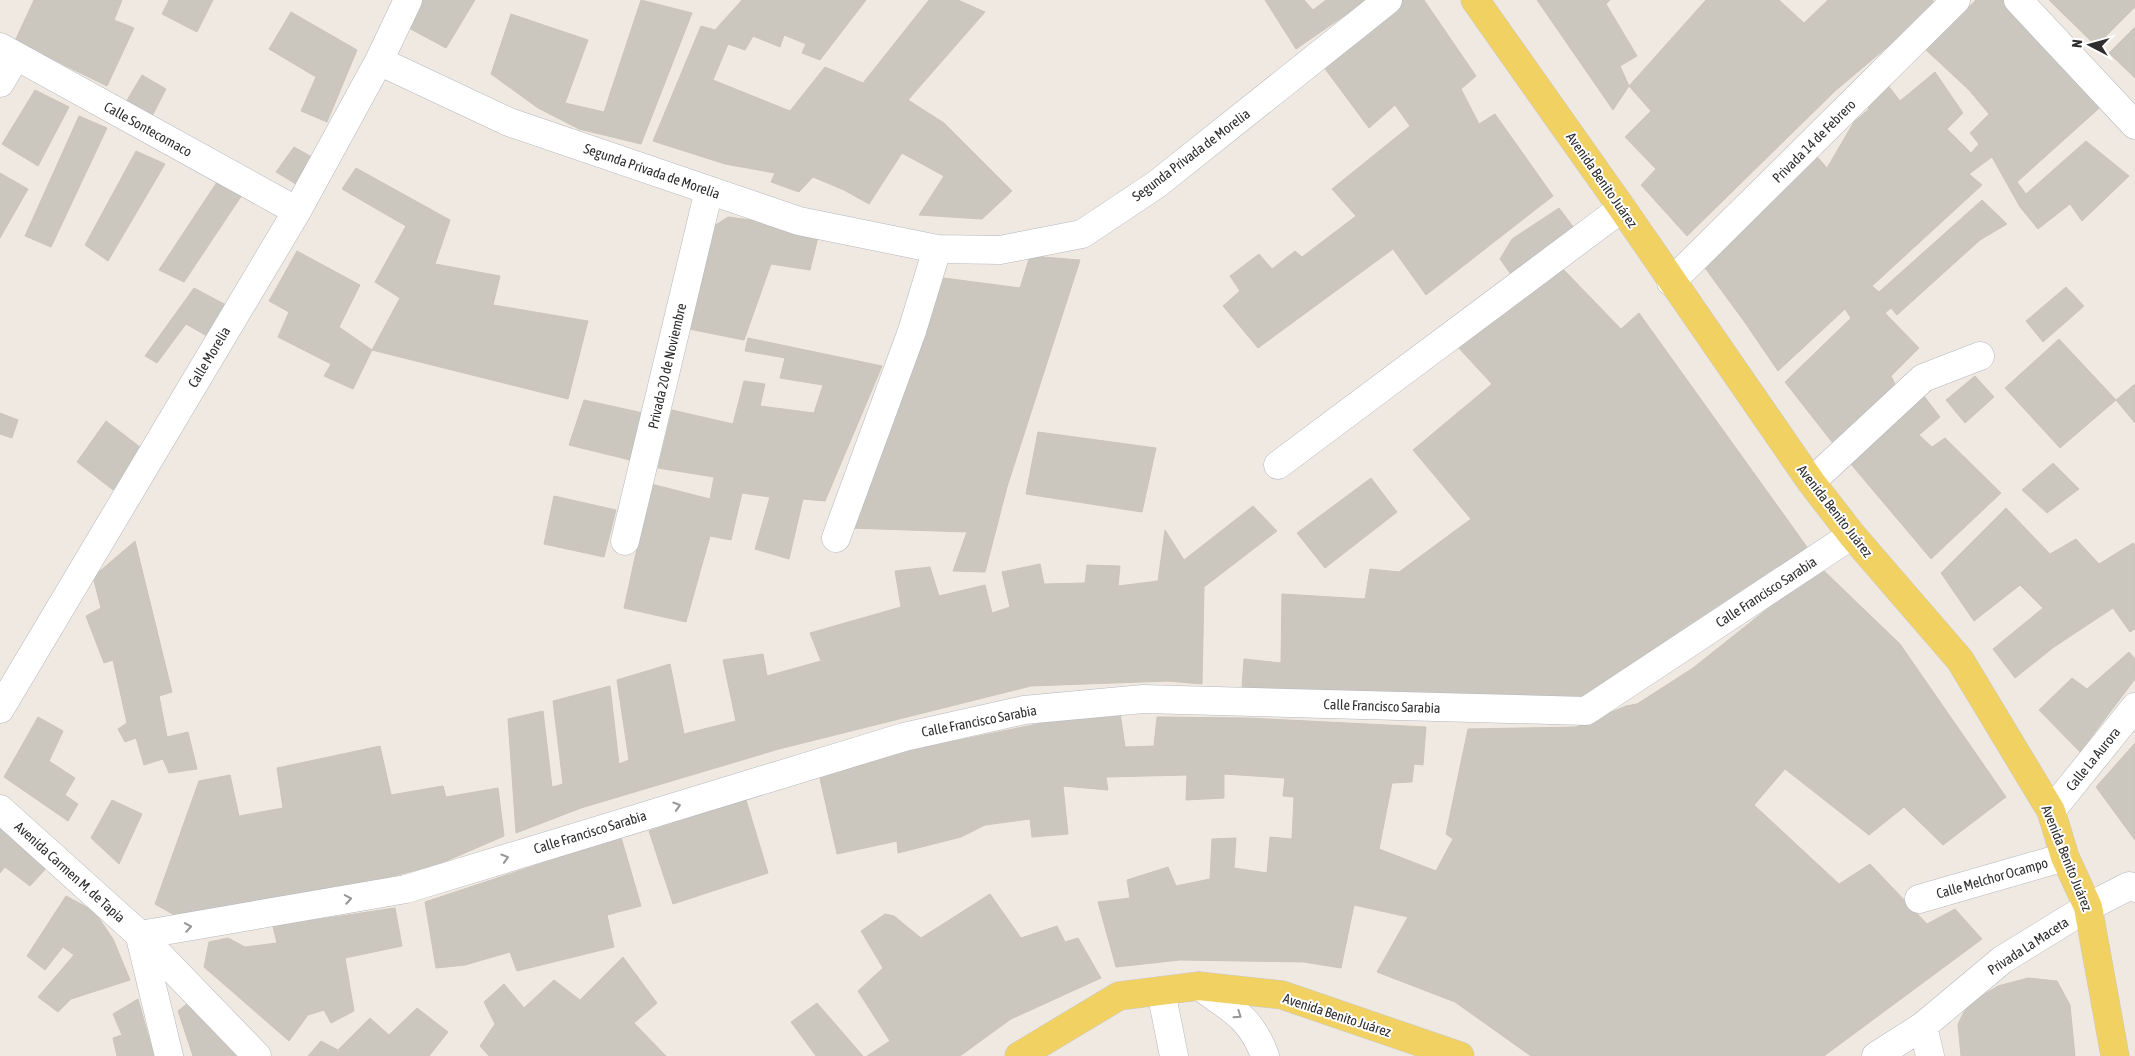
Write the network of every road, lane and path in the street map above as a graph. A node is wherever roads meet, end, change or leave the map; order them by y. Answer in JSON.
{"nodes":[{"id":1,"x":408,"y":0,"type":"edge"},
{"id":2,"x":1388,"y":0,"type":"edge"},
{"id":3,"x":1475,"y":0,"type":"edge"},
{"id":4,"x":1956,"y":0,"type":"edge"},
{"id":5,"x":2018,"y":0,"type":"edge"},
{"id":6,"x":8,"y":52,"type":"edge"},
{"id":7,"x":379,"y":61,"type":"junction"},
{"id":8,"x":0,"y":83,"type":"edge"},
{"id":9,"x":2135,"y":125,"type":"edge"},
{"id":10,"x":709,"y":190,"type":"junction"},
{"id":11,"x":1622,"y":208,"type":"junction"},
{"id":12,"x":297,"y":211,"type":"junction"},
{"id":13,"x":937,"y":249,"type":"junction"},
{"id":14,"x":1671,"y":282,"type":"junction"},
{"id":15,"x":1980,"y":356,"type":"dead end"},
{"id":16,"x":1278,"y":465,"type":"dead end"},
{"id":17,"x":1811,"y":482,"type":"junction"},
{"id":18,"x":1852,"y":535,"type":"junction"},
{"id":19,"x":836,"y":538,"type":"dead end"},
{"id":20,"x":625,"y":541,"type":"dead end"},
{"id":21,"x":2135,"y":708,"type":"edge"},
{"id":22,"x":0,"y":709,"type":"edge"},
{"id":23,"x":0,"y":809,"type":"edge"},
{"id":24,"x":2051,"y":811,"type":"junction"},
{"id":25,"x":2065,"y":857,"type":"junction"},
{"id":26,"x":2135,"y":888,"type":"edge"},
{"id":27,"x":1919,"y":899,"type":"dead end"},
{"id":28,"x":2088,"y":908,"type":"junction"},
{"id":29,"x":140,"y":935,"type":"junction"},
{"id":30,"x":1199,"y":986,"type":"junction"},
{"id":31,"x":1161,"y":991,"type":"junction"},
{"id":32,"x":1923,"y":1026,"type":"junction"},
{"id":33,"x":1171,"y":1044,"type":"edge"},
{"id":34,"x":169,"y":1056,"type":"edge"},
{"id":35,"x":257,"y":1056,"type":"edge"},
{"id":36,"x":1019,"y":1056,"type":"edge"},
{"id":37,"x":1154,"y":1056,"type":"edge"},
{"id":38,"x":1265,"y":1056,"type":"edge"},
{"id":39,"x":1460,"y":1056,"type":"edge"},
{"id":40,"x":1876,"y":1056,"type":"edge"},
{"id":41,"x":1930,"y":1056,"type":"edge"},
{"id":42,"x":2114,"y":1056,"type":"edge"}],
"edges":[{"from":1,"to":7,"type":"street","name":"Calle Morelia"},
{"from":2,"to":13,"type":"street","name":"Segunda Privada de Morelia"},
{"from":3,"to":11,"type":"main road","name":"Avenida Benito Juárez"},
{"from":4,"to":14,"type":"street","name":"Privada 14 de Febrero"},
{"from":5,"to":9,"type":"street"},
{"from":6,"to":8,"type":"street"},
{"from":6,"to":12,"type":"street","name":"Calle Sontecomaco"},
{"from":7,"to":10,"type":"street","name":"Segunda Privada de Morelia"},
{"from":7,"to":12,"type":"street","name":"Calle Morelia"},
{"from":10,"to":13,"type":"street","name":"Segunda Privada de Morelia"},
{"from":10,"to":20,"type":"street","name":"Privada 20 de Noviembre"},
{"from":11,"to":14,"type":"main road","name":"Avenida Benito Juárez"},
{"from":11,"to":16,"type":"street"},
{"from":12,"to":22,"type":"street","name":"Calle Morelia"},
{"from":13,"to":19,"type":"street"},
{"from":14,"to":17,"type":"main road","name":"Avenida Benito Juárez"},
{"from":15,"to":17,"type":"street"},
{"from":17,"to":18,"type":"main road","name":"Avenida Benito Juárez"},
{"from":18,"to":24,"type":"main road","name":"Avenida Benito Juárez"},
{"from":29,"to":18,"type":"street","name":"Calle Francisco Sarabia","one_way":true},
{"from":21,"to":24,"type":"street","name":"Calle La Aurora"},
{"from":23,"to":29,"type":"street","name":"Avenida Carmen M. de Tapia"},
{"from":24,"to":25,"type":"main road","name":"Avenida Benito Juárez"},
{"from":25,"to":27,"type":"street","name":"Calle Melchor Ocampo"},
{"from":25,"to":28,"type":"main road","name":"Avenida Benito Juárez"},
{"from":26,"to":28,"type":"street","name":"Privada La Maceta"},
{"from":28,"to":32,"type":"street","name":"Privada La Maceta"},
{"from":28,"to":42,"type":"main road","name":"Avenida Benito Juárez"},
{"from":29,"to":34,"type":"street"},
{"from":29,"to":35,"type":"street","name":"Avenida Carmen M. de Tapia"},
{"from":30,"to":31,"type":"main road","name":"Avenida Benito Juárez"},
{"from":30,"to":38,"type":"street","one_way":true},
{"from":30,"to":39,"type":"main road","name":"Avenida Benito Juárez"},
{"from":31,"to":33,"type":"street"},
{"from":31,"to":36,"type":"main road","name":"Avenida Benito Juárez"},
{"from":32,"to":40,"type":"street","name":"Privada La Maceta"},
{"from":32,"to":41,"type":"street"},
{"from":33,"to":37,"type":"street"}]}
